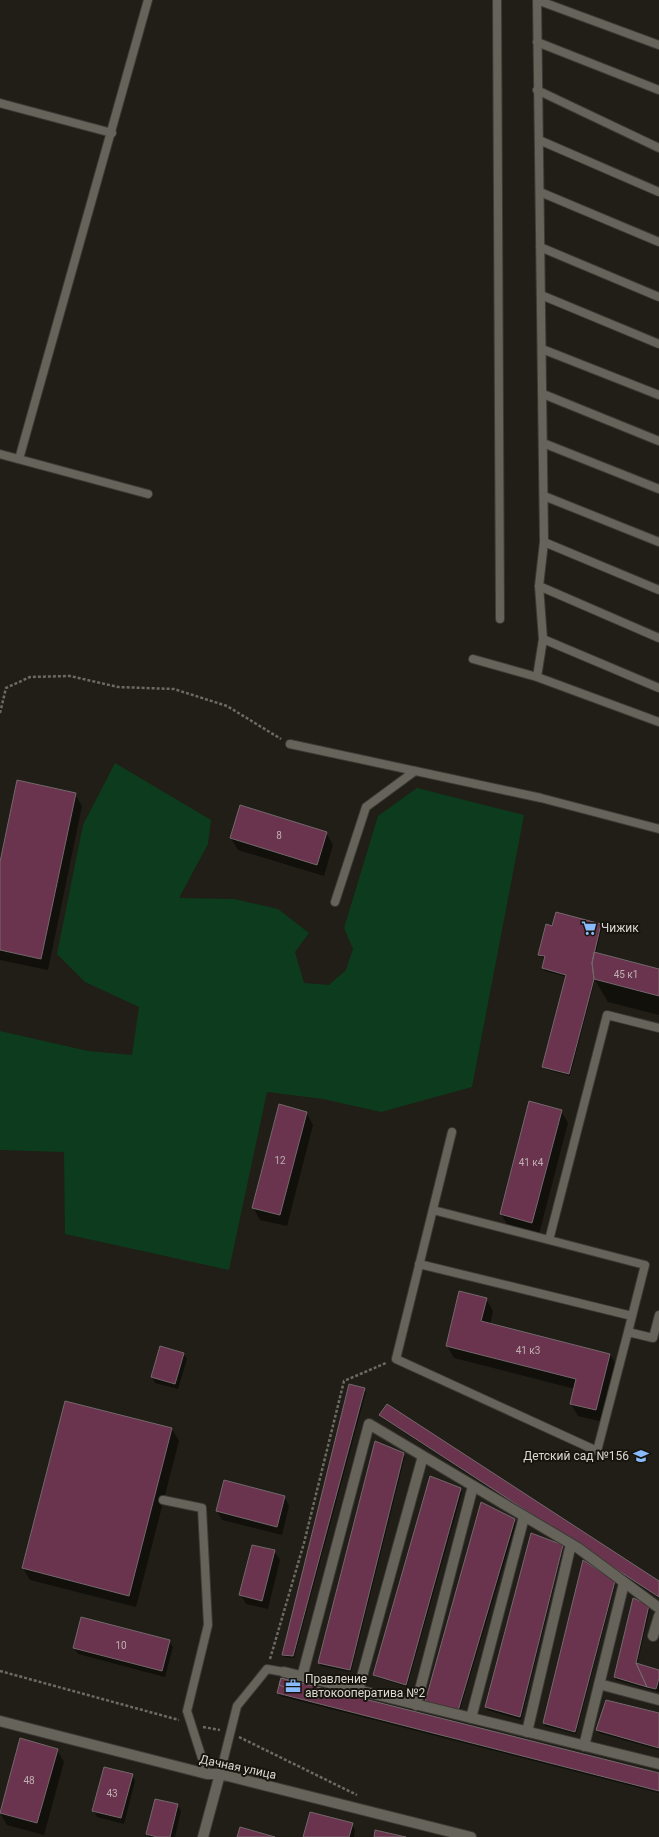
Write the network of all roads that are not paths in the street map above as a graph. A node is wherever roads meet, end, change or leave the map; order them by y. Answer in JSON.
{"nodes":[{"id":1,"x":148,"y":0,"type":"edge"},
{"id":2,"x":497,"y":0,"type":"edge"},
{"id":3,"x":537,"y":0,"type":"edge"},
{"id":4,"x":537,"y":42,"type":"junction"},
{"id":5,"x":659,"y":45,"type":"edge"},
{"id":6,"x":537,"y":90,"type":"junction"},
{"id":7,"x":659,"y":90,"type":"edge"},
{"id":8,"x":0,"y":103,"type":"edge"},
{"id":9,"x":112,"y":133,"type":"junction"},
{"id":10,"x":539,"y":140,"type":"junction"},
{"id":11,"x":659,"y":148,"type":"edge"},
{"id":12,"x":540,"y":192,"type":"junction"},
{"id":13,"x":659,"y":192,"type":"edge"},
{"id":14,"x":659,"y":242,"type":"edge"},
{"id":15,"x":540,"y":247,"type":"junction"},
{"id":16,"x":541,"y":295,"type":"junction"},
{"id":17,"x":659,"y":297,"type":"edge"},
{"id":18,"x":659,"y":344,"type":"edge"},
{"id":19,"x":542,"y":349,"type":"junction"},
{"id":20,"x":542,"y":394,"type":"junction"},
{"id":21,"x":659,"y":395,"type":"edge"},
{"id":22,"x":659,"y":441,"type":"edge"},
{"id":23,"x":543,"y":443,"type":"junction"},
{"id":24,"x":0,"y":454,"type":"edge"},
{"id":25,"x":19,"y":459,"type":"junction"},
{"id":26,"x":659,"y":489,"type":"edge"},
{"id":27,"x":148,"y":494,"type":"dead end"},
{"id":28,"x":544,"y":496,"type":"junction"},
{"id":29,"x":544,"y":542,"type":"junction"},
{"id":30,"x":659,"y":542,"type":"edge"},
{"id":31,"x":539,"y":586,"type":"junction"},
{"id":32,"x":659,"y":590,"type":"edge"},
{"id":33,"x":500,"y":619,"type":"dead end"},
{"id":34,"x":543,"y":638,"type":"junction"},
{"id":35,"x":659,"y":638,"type":"edge"},
{"id":36,"x":474,"y":659,"type":"dead end"},
{"id":37,"x":537,"y":677,"type":"junction"},
{"id":38,"x":659,"y":688,"type":"edge"},
{"id":39,"x":659,"y":722,"type":"edge"},
{"id":40,"x":290,"y":744,"type":"road end"},
{"id":41,"x":415,"y":771,"type":"junction"},
{"id":42,"x":659,"y":829,"type":"edge"},
{"id":43,"x":335,"y":902,"type":"dead end"},
{"id":44,"x":659,"y":1028,"type":"edge"},
{"id":45,"x":452,"y":1132,"type":"dead end"},
{"id":46,"x":433,"y":1210,"type":"junction"},
{"id":47,"x":549,"y":1240,"type":"junction"},
{"id":48,"x":419,"y":1264,"type":"junction"},
{"id":49,"x":659,"y":1315,"type":"edge"},
{"id":50,"x":632,"y":1316,"type":"junction"},
{"id":51,"x":628,"y":1332,"type":"junction"},
{"id":52,"x":423,"y":1456,"type":"junction"},
{"id":53,"x":474,"y":1486,"type":"junction"},
{"id":54,"x":163,"y":1500,"type":"dead end"},
{"id":55,"x":524,"y":1517,"type":"junction"},
{"id":56,"x":571,"y":1544,"type":"junction"},
{"id":57,"x":624,"y":1583,"type":"junction"},
{"id":58,"x":659,"y":1608,"type":"edge"},
{"id":59,"x":659,"y":1616,"type":"edge"},
{"id":60,"x":653,"y":1636,"type":"dead end"},
{"id":61,"x":284,"y":1672,"type":"joint"},
{"id":62,"x":302,"y":1677,"type":"junction"},
{"id":63,"x":599,"y":1684,"type":"junction"},
{"id":64,"x":358,"y":1690,"type":"junction"},
{"id":65,"x":659,"y":1700,"type":"edge"},
{"id":66,"x":416,"y":1705,"type":"junction"},
{"id":67,"x":471,"y":1718,"type":"junction"},
{"id":68,"x":0,"y":1721,"type":"edge"},
{"id":69,"x":526,"y":1732,"type":"junction"},
{"id":70,"x":584,"y":1746,"type":"junction"},
{"id":71,"x":659,"y":1764,"type":"edge"},
{"id":72,"x":207,"y":1774,"type":"junction"},
{"id":73,"x":220,"y":1774,"type":"junction"},
{"id":74,"x":450,"y":1835,"type":"edge"},
{"id":75,"x":203,"y":1837,"type":"edge"},
{"id":76,"x":471,"y":1837,"type":"edge"}],
"edges":[{"from":1,"to":9,"type":"lane"},
{"from":2,"to":33,"type":"lane"},
{"from":3,"to":4,"type":"lane"},
{"from":3,"to":5,"type":"lane"},
{"from":4,"to":6,"type":"lane"},
{"from":4,"to":7,"type":"lane"},
{"from":6,"to":10,"type":"lane"},
{"from":6,"to":11,"type":"lane"},
{"from":8,"to":9,"type":"lane"},
{"from":9,"to":25,"type":"lane"},
{"from":10,"to":12,"type":"lane"},
{"from":10,"to":13,"type":"lane"},
{"from":12,"to":14,"type":"lane"},
{"from":12,"to":15,"type":"lane"},
{"from":15,"to":16,"type":"lane"},
{"from":15,"to":17,"type":"lane"},
{"from":16,"to":18,"type":"lane"},
{"from":16,"to":19,"type":"lane"},
{"from":19,"to":20,"type":"lane"},
{"from":19,"to":21,"type":"lane"},
{"from":20,"to":22,"type":"lane"},
{"from":20,"to":23,"type":"lane"},
{"from":23,"to":26,"type":"lane"},
{"from":23,"to":28,"type":"lane"},
{"from":24,"to":25,"type":"lane"},
{"from":25,"to":27,"type":"lane"},
{"from":28,"to":29,"type":"lane"},
{"from":28,"to":30,"type":"lane"},
{"from":29,"to":31,"type":"lane"},
{"from":29,"to":32,"type":"lane"},
{"from":31,"to":34,"type":"lane"},
{"from":31,"to":35,"type":"lane"},
{"from":34,"to":37,"type":"lane"},
{"from":34,"to":38,"type":"lane"},
{"from":36,"to":37,"type":"lane"},
{"from":37,"to":39,"type":"lane"},
{"from":40,"to":41,"type":"lane"},
{"from":41,"to":42,"type":"lane"},
{"from":41,"to":43,"type":"lane"},
{"from":44,"to":47,"type":"lane"},
{"from":45,"to":46,"type":"lane"},
{"from":46,"to":47,"type":"lane"},
{"from":46,"to":48,"type":"lane"},
{"from":47,"to":50,"type":"lane"},
{"from":48,"to":50,"type":"lane"},
{"from":48,"to":51,"type":"lane"},
{"from":49,"to":51,"type":"lane"},
{"from":50,"to":51,"type":"lane"},
{"from":52,"to":53,"type":"street"},
{"from":52,"to":62,"type":"street"},
{"from":52,"to":64,"type":"street"},
{"from":53,"to":55,"type":"street"},
{"from":53,"to":66,"type":"street"},
{"from":54,"to":72,"type":"lane"},
{"from":55,"to":56,"type":"street"},
{"from":55,"to":67,"type":"street"},
{"from":56,"to":57,"type":"street"},
{"from":56,"to":69,"type":"street"},
{"from":57,"to":58,"type":"street"},
{"from":57,"to":63,"type":"street"},
{"from":59,"to":60,"type":"street"},
{"from":61,"to":62,"type":"street"},
{"from":61,"to":73,"type":"lane"},
{"from":62,"to":64,"type":"street"},
{"from":63,"to":65,"type":"street"},
{"from":63,"to":70,"type":"street"},
{"from":64,"to":66,"type":"street"},
{"from":66,"to":67,"type":"street"},
{"from":67,"to":69,"type":"street"},
{"from":68,"to":72,"type":"street","name":"Дачная улица"},
{"from":69,"to":70,"type":"street"},
{"from":70,"to":71,"type":"street"},
{"from":72,"to":73,"type":"street","name":"Дачная улица"},
{"from":73,"to":74,"type":"street","name":"Дачная улица"},
{"from":73,"to":75,"type":"street"},
{"from":74,"to":76,"type":"street","name":"Дачная улица"}]}
